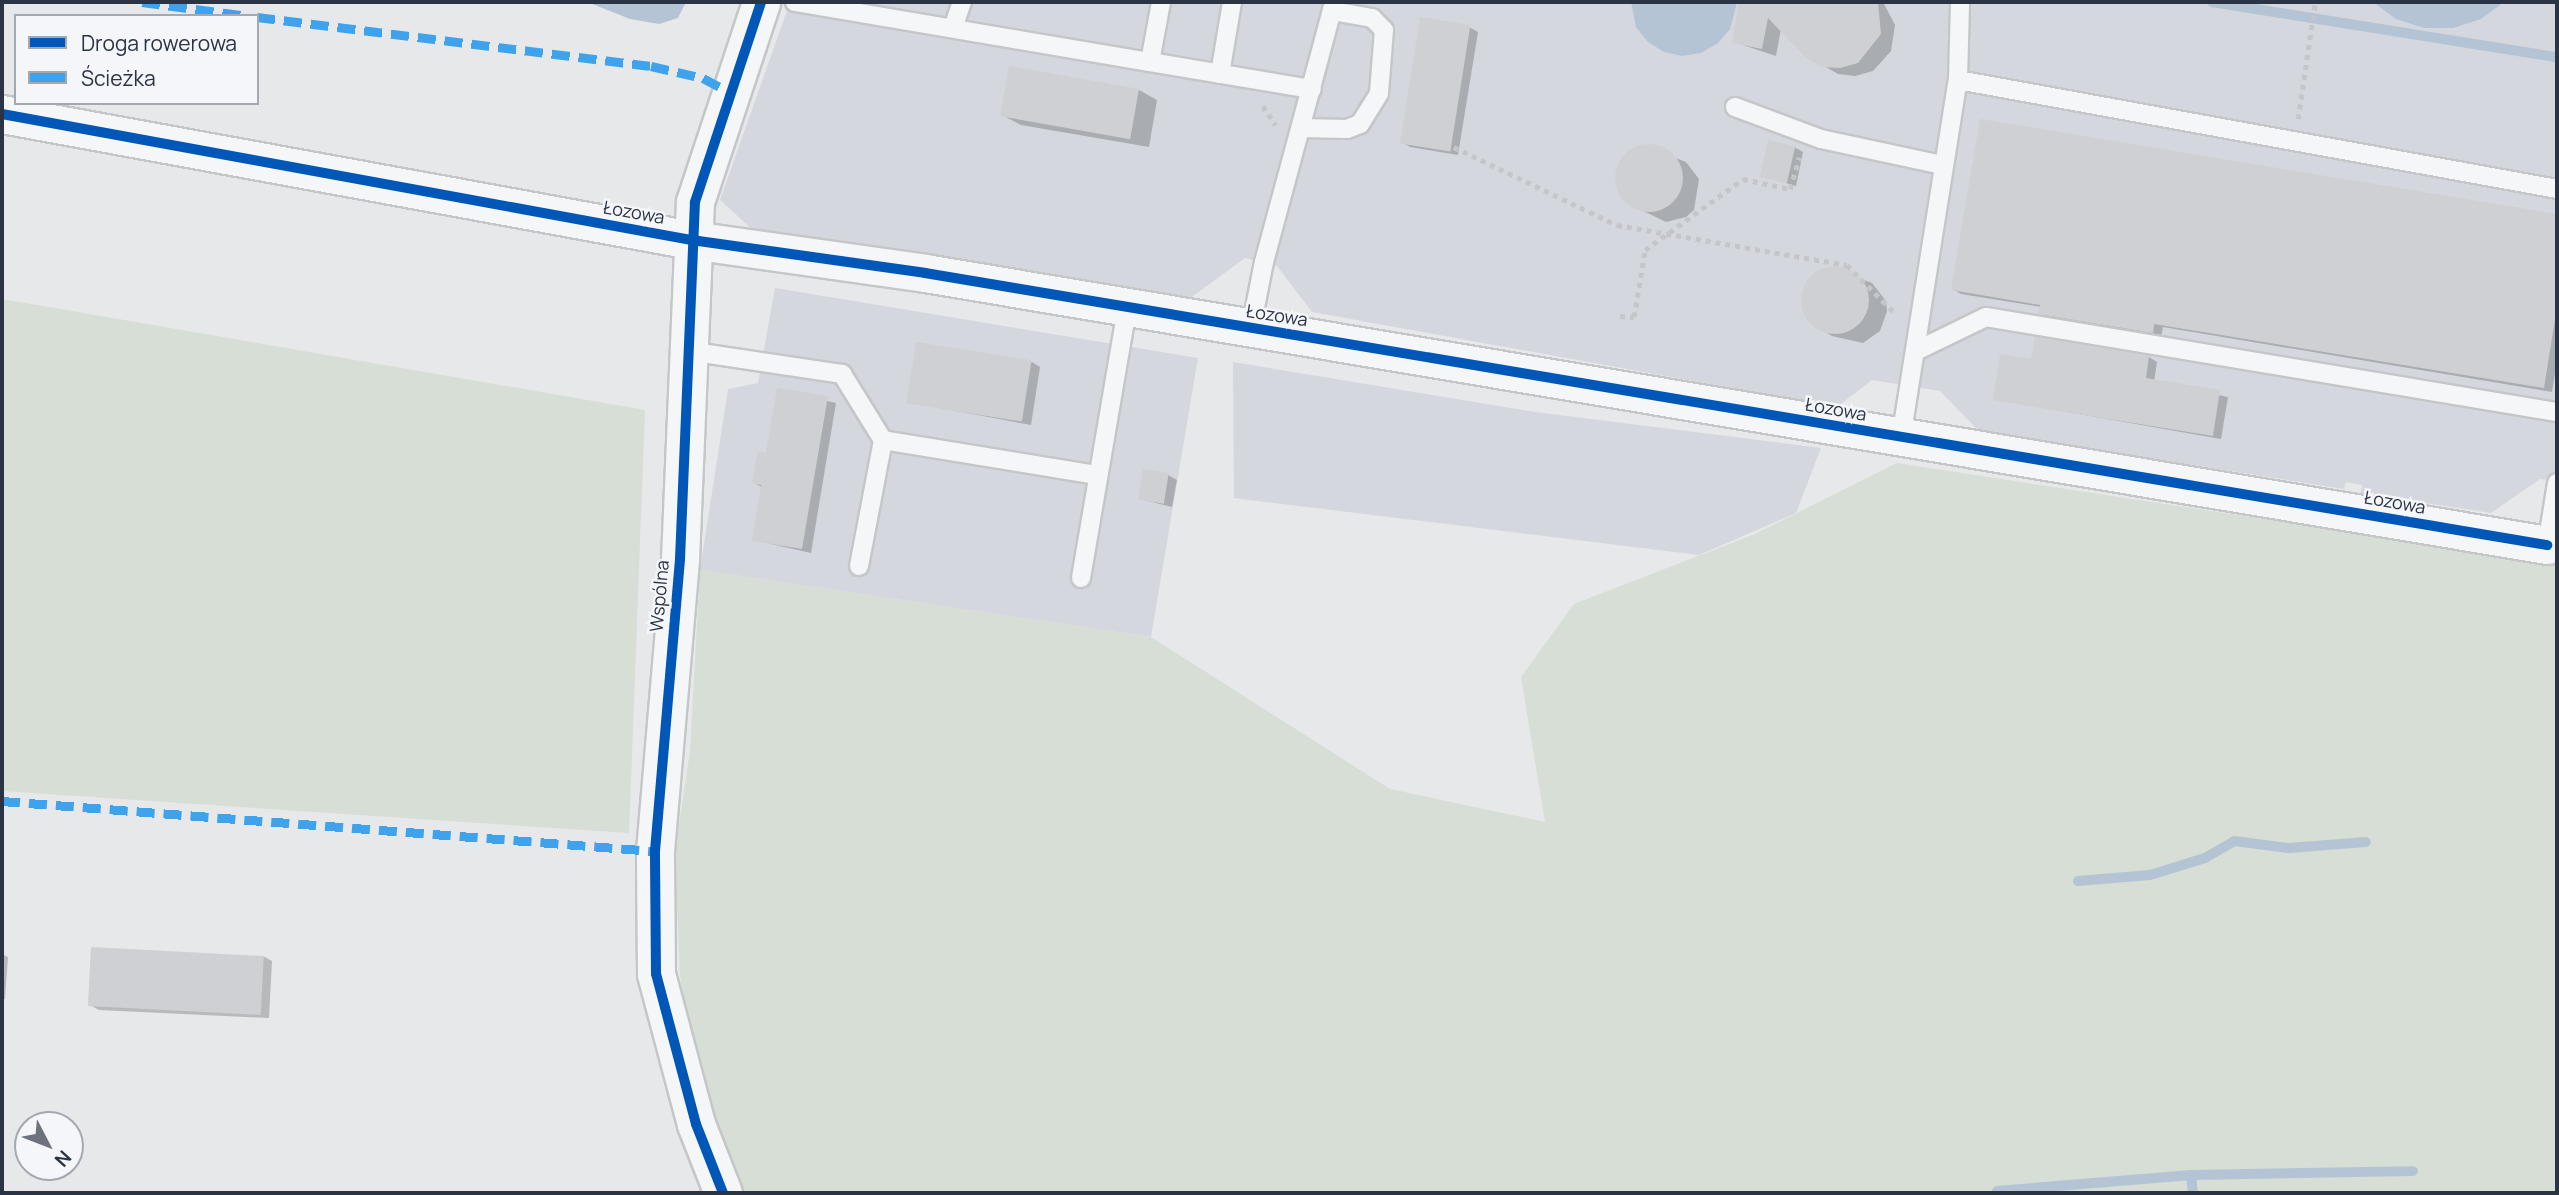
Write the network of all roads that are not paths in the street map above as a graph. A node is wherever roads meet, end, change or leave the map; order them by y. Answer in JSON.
{"nodes":[{"id":1,"x":761,"y":2,"type":"edge"},
{"id":2,"x":795,"y":2,"type":"edge"},
{"id":3,"x":962,"y":2,"type":"edge"},
{"id":4,"x":1161,"y":2,"type":"edge"},
{"id":5,"x":1232,"y":2,"type":"edge"},
{"id":6,"x":1960,"y":2,"type":"edge"},
{"id":7,"x":1333,"y":7,"type":"edge"},
{"id":8,"x":953,"y":28,"type":"junction"},
{"id":9,"x":1150,"y":62,"type":"junction"},
{"id":10,"x":1220,"y":74,"type":"junction"},
{"id":11,"x":1958,"y":80,"type":"junction"},
{"id":12,"x":1312,"y":89,"type":"junction"},
{"id":13,"x":1735,"y":107,"type":"dead end"},
{"id":14,"x":2,"y":114,"type":"edge"},
{"id":15,"x":1302,"y":128,"type":"junction"},
{"id":16,"x":1942,"y":165,"type":"junction"},
{"id":17,"x":2557,"y":188,"type":"edge"},
{"id":18,"x":691,"y":240,"type":"junction"},
{"id":19,"x":1127,"y":308,"type":"junction"},
{"id":20,"x":1251,"y":328,"type":"junction"},
{"id":21,"x":1917,"y":344,"type":"junction"},
{"id":22,"x":688,"y":351,"type":"junction"},
{"id":23,"x":2557,"y":412,"type":"edge"},
{"id":24,"x":1901,"y":438,"type":"junction"},
{"id":25,"x":883,"y":440,"type":"junction"},
{"id":26,"x":1096,"y":475,"type":"junction"},
{"id":27,"x":2557,"y":483,"type":"edge"},
{"id":28,"x":2547,"y":545,"type":"joint"},
{"id":29,"x":859,"y":566,"type":"dead end"},
{"id":30,"x":1080,"y":578,"type":"dead end"},
{"id":31,"x":723,"y":1193,"type":"edge"}],
"edges":[{"from":1,"to":18,"type":"street","name":"Wspólna"},
{"from":2,"to":8,"type":"lane"},
{"from":3,"to":8,"type":"lane"},
{"from":4,"to":9,"type":"lane"},
{"from":5,"to":10,"type":"lane"},
{"from":6,"to":11,"type":"lane"},
{"from":7,"to":12,"type":"lane"},
{"from":7,"to":15,"type":"lane"},
{"from":8,"to":9,"type":"lane"},
{"from":9,"to":10,"type":"lane"},
{"from":10,"to":12,"type":"lane"},
{"from":11,"to":16,"type":"lane"},
{"from":11,"to":17,"type":"lane"},
{"from":12,"to":15,"type":"lane"},
{"from":13,"to":16,"type":"lane"},
{"from":14,"to":18,"type":"street","name":"Łozowa"},
{"from":15,"to":20,"type":"lane"},
{"from":16,"to":21,"type":"lane"},
{"from":18,"to":19,"type":"street","name":"Łozowa"},
{"from":18,"to":22,"type":"street","name":"Wspólna"},
{"from":19,"to":20,"type":"street","name":"Łozowa"},
{"from":19,"to":26,"type":"lane"},
{"from":20,"to":24,"type":"street","name":"Łozowa"},
{"from":21,"to":23,"type":"lane"},
{"from":21,"to":24,"type":"lane"},
{"from":22,"to":25,"type":"lane"},
{"from":22,"to":31,"type":"street","name":"Wspólna"},
{"from":24,"to":28,"type":"street","name":"Łozowa"},
{"from":25,"to":26,"type":"lane"},
{"from":25,"to":29,"type":"lane"},
{"from":26,"to":30,"type":"lane"},
{"from":27,"to":28,"type":"lane"}]}
